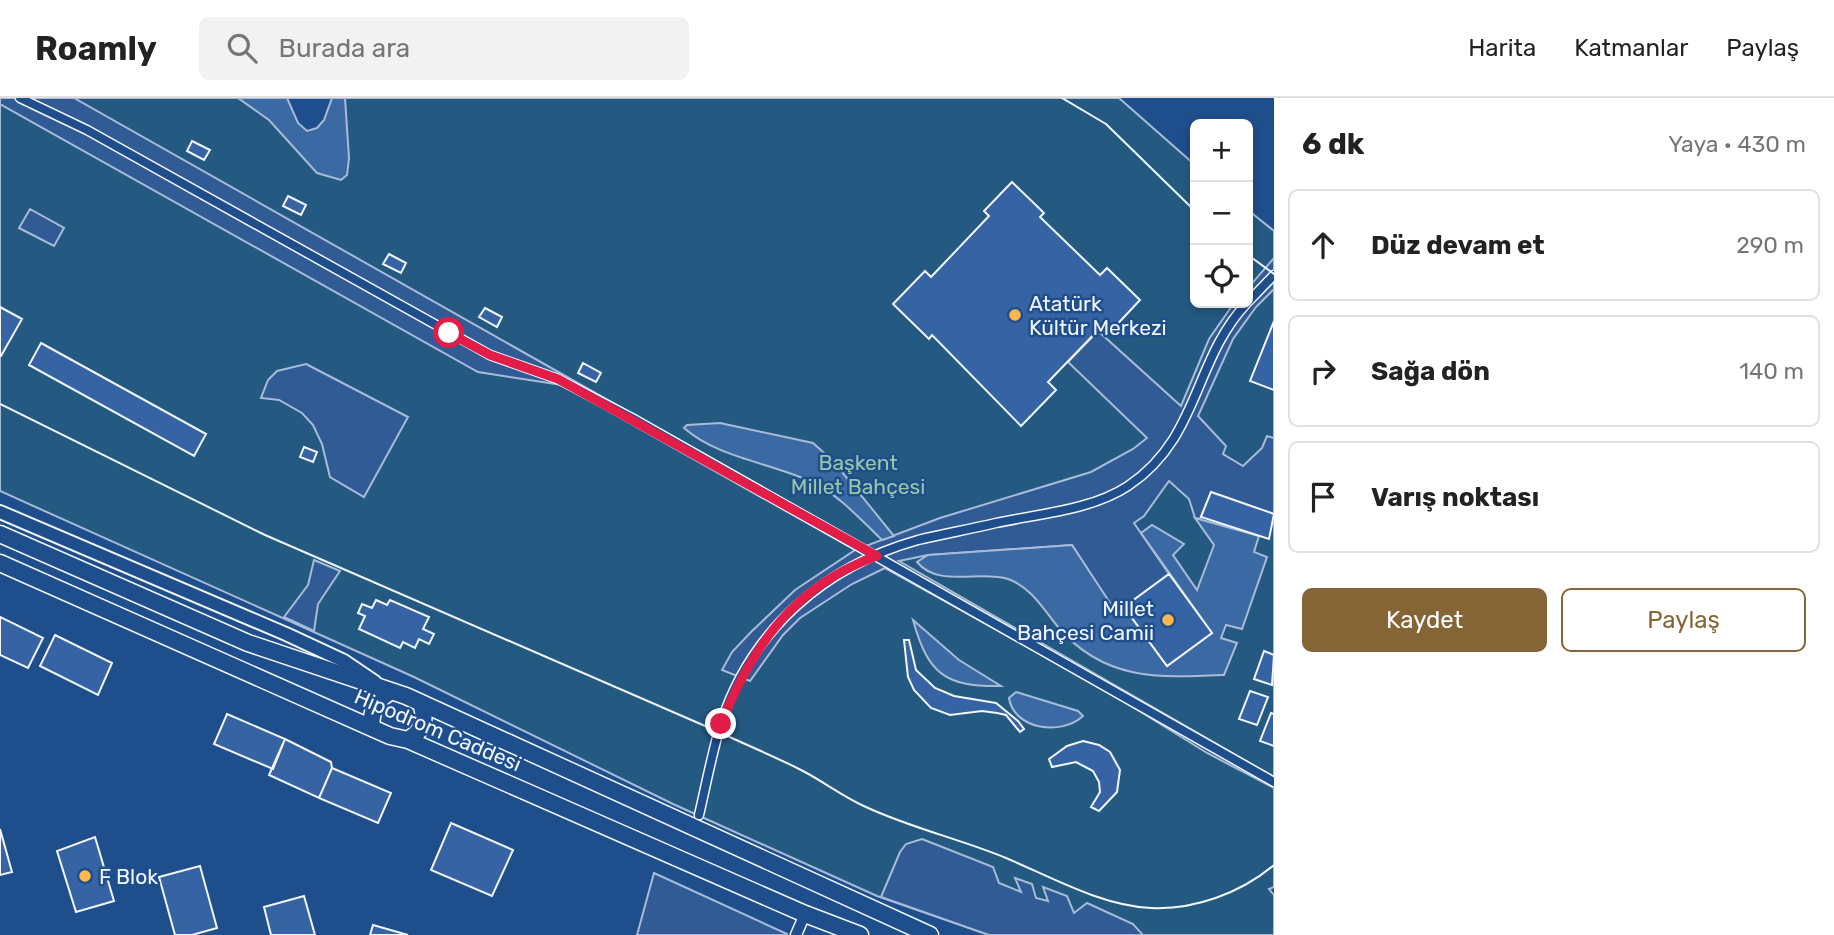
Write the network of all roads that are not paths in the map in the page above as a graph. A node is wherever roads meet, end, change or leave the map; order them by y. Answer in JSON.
{"nodes":[{"id":1,"x":20,"y":98,"type":"edge"},
{"id":2,"x":1274,"y":275,"type":"edge"},
{"id":3,"x":1253,"y":296,"type":"edge"},
{"id":4,"x":1243,"y":308,"type":"edge"},
{"id":5,"x":0,"y":512,"type":"edge"},
{"id":6,"x":0,"y":534,"type":"edge"},
{"id":7,"x":877,"y":556,"type":"junction"},
{"id":8,"x":0,"y":563,"type":"edge"},
{"id":9,"x":390,"y":692,"type":"junction"},
{"id":10,"x":422,"y":706,"type":"junction"},
{"id":11,"x":371,"y":727,"type":"junction"},
{"id":12,"x":408,"y":740,"type":"junction"},
{"id":13,"x":1274,"y":782,"type":"edge"},
{"id":14,"x":699,"y":815,"type":"dead end"},
{"id":15,"x":805,"y":914,"type":"junction"},
{"id":16,"x":796,"y":935,"type":"edge"},
{"id":17,"x":860,"y":935,"type":"edge"},
{"id":18,"x":930,"y":935,"type":"edge"}],
"edges":[{"from":1,"to":7,"type":"street"},
{"from":2,"to":3,"type":"street"},
{"from":4,"to":7,"type":"street"},
{"from":5,"to":9,"type":"street","name":"Hipodrom Caddesi"},
{"from":6,"to":9,"type":"main road","name":"Hipodrom Caddesi"},
{"from":7,"to":13,"type":"street"},
{"from":7,"to":14,"type":"street"},
{"from":8,"to":11,"type":"main road","name":"Hipodrom Caddesi"},
{"from":9,"to":10,"type":"main road","name":"Hipodrom Caddesi"},
{"from":9,"to":11,"type":"main road"},
{"from":10,"to":12,"type":"main road"},
{"from":10,"to":18,"type":"main road","name":"Hipodrom Caddesi"},
{"from":11,"to":12,"type":"main road","name":"Hipodrom Caddesi"},
{"from":12,"to":15,"type":"main road","name":"Hipodrom Caddesi"},
{"from":15,"to":16,"type":"street"},
{"from":15,"to":17,"type":"main road","name":"Hipodrom Caddesi"}]}
